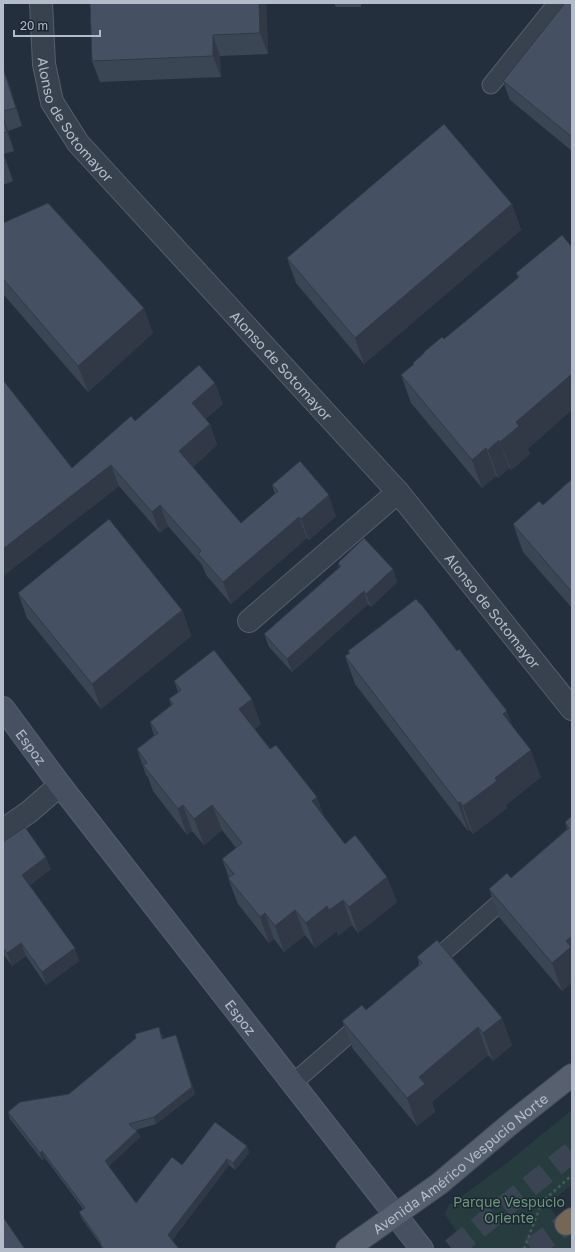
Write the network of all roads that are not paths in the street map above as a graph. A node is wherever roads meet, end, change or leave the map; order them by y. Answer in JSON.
{"nodes":[{"id":1,"x":41,"y":3,"type":"edge"},
{"id":2,"x":557,"y":3,"type":"edge"},
{"id":3,"x":491,"y":85,"type":"dead end"},
{"id":4,"x":398,"y":492,"type":"junction"},
{"id":5,"x":249,"y":621,"type":"dead end"},
{"id":6,"x":3,"y":708,"type":"edge"},
{"id":7,"x":572,"y":709,"type":"edge"},
{"id":8,"x":60,"y":785,"type":"junction"},
{"id":9,"x":3,"y":830,"type":"edge"},
{"id":10,"x":524,"y":881,"type":"edge"},
{"id":11,"x":417,"y":975,"type":"edge"},
{"id":12,"x":375,"y":1012,"type":"edge"},
{"id":13,"x":572,"y":1075,"type":"edge"},
{"id":14,"x":293,"y":1083,"type":"junction"},
{"id":15,"x":395,"y":1215,"type":"junction"},
{"id":16,"x":346,"y":1249,"type":"edge"},
{"id":17,"x":422,"y":1249,"type":"edge"}],
"edges":[{"from":1,"to":4,"type":"street","name":"Alonso de Sotomayor"},
{"from":2,"to":3,"type":"lane"},
{"from":4,"to":5,"type":"street"},
{"from":4,"to":7,"type":"street","name":"Alonso de Sotomayor"},
{"from":6,"to":8,"type":"street","name":"Espoz"},
{"from":8,"to":9,"type":"street"},
{"from":8,"to":14,"type":"street","name":"Espoz"},
{"from":10,"to":11,"type":"lane"},
{"from":12,"to":14,"type":"lane"},
{"from":13,"to":15,"type":"main road","name":"Avenida Américo Vespucio Norte"},
{"from":14,"to":15,"type":"street","name":"Espoz"},
{"from":15,"to":16,"type":"main road","name":"Avenida Américo Vespucio Norte"},
{"from":15,"to":17,"type":"street","name":"Espoz"}]}
